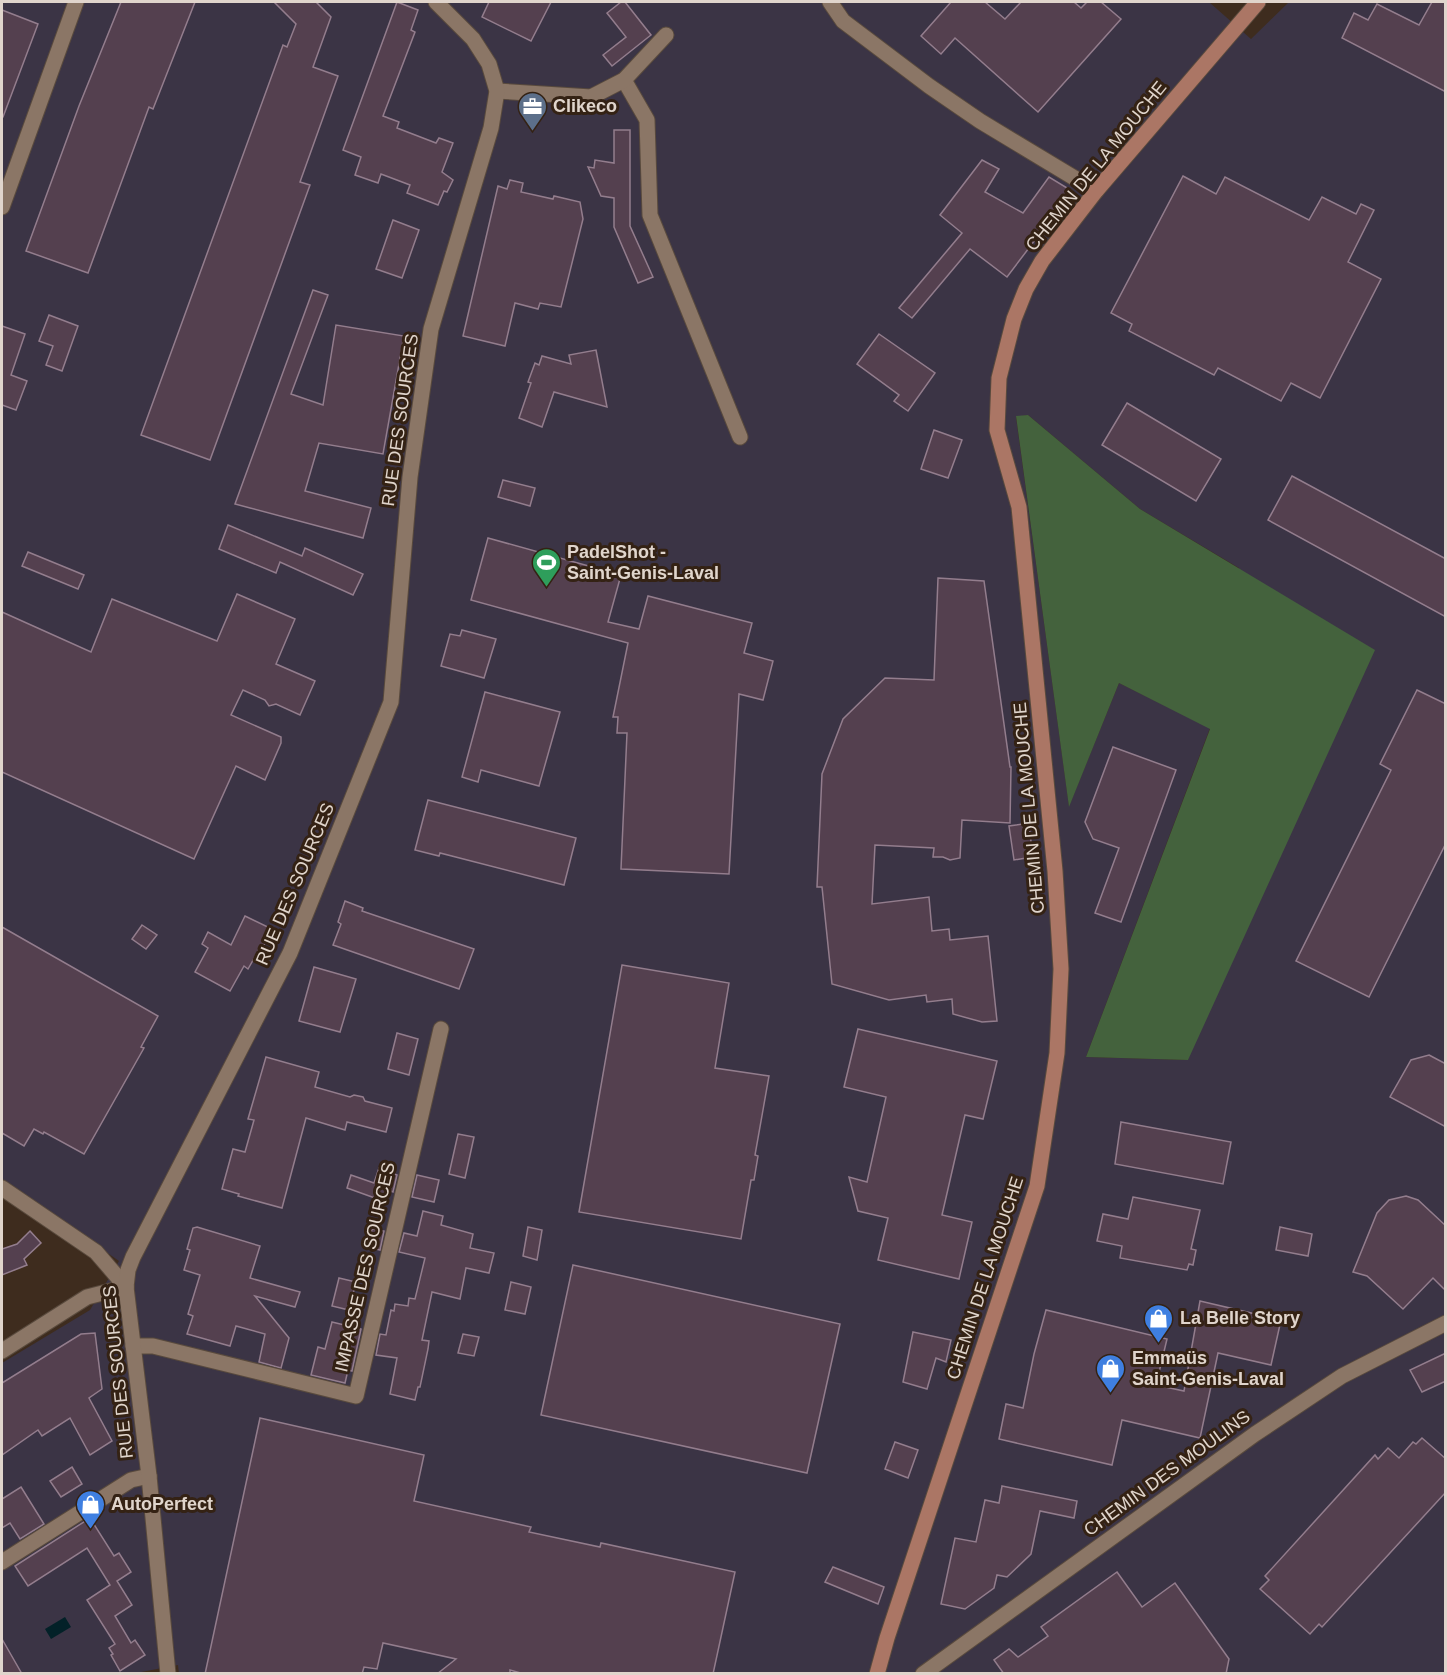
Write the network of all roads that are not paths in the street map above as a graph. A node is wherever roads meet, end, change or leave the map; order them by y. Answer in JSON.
{"nodes":[{"id":1,"x":76,"y":2,"type":"edge"},
{"id":2,"x":436,"y":2,"type":"edge"},
{"id":3,"x":830,"y":2,"type":"edge"},
{"id":4,"x":1258,"y":2,"type":"edge"},
{"id":5,"x":666,"y":35,"type":"dead end"},
{"id":6,"x":624,"y":80,"type":"junction"},
{"id":7,"x":497,"y":91,"type":"junction"},
{"id":8,"x":1096,"y":191,"type":"junction"},
{"id":9,"x":2,"y":207,"type":"edge"},
{"id":10,"x":740,"y":437,"type":"dead end"},
{"id":11,"x":441,"y":1029,"type":"dead end"},
{"id":12,"x":2,"y":1188,"type":"edge"},
{"id":13,"x":126,"y":1287,"type":"junction"},
{"id":14,"x":1446,"y":1323,"type":"edge"},
{"id":15,"x":133,"y":1346,"type":"junction"},
{"id":16,"x":2,"y":1351,"type":"edge"},
{"id":17,"x":148,"y":1476,"type":"junction"},
{"id":18,"x":2,"y":1562,"type":"edge"},
{"id":19,"x":168,"y":1674,"type":"edge"},
{"id":20,"x":877,"y":1674,"type":"edge"},
{"id":21,"x":923,"y":1674,"type":"edge"}],
"edges":[{"from":1,"to":9,"type":"street"},
{"from":2,"to":7,"type":"street","name":"RUE DES SOURCES"},
{"from":3,"to":8,"type":"street"},
{"from":4,"to":8,"type":"street","name":"CHEMIN DE LA MOUCHE"},
{"from":5,"to":6,"type":"street"},
{"from":6,"to":7,"type":"street"},
{"from":6,"to":10,"type":"street"},
{"from":7,"to":13,"type":"street","name":"RUE DES SOURCES"},
{"from":8,"to":20,"type":"street","name":"CHEMIN DE LA MOUCHE"},
{"from":11,"to":15,"type":"street","name":"IMPASSE DES SOURCES"},
{"from":12,"to":13,"type":"street"},
{"from":13,"to":15,"type":"street","name":"RUE DES SOURCES"},
{"from":13,"to":16,"type":"street"},
{"from":14,"to":21,"type":"street","name":"CHEMIN DES MOULINS"},
{"from":15,"to":17,"type":"street","name":"RUE DES SOURCES"},
{"from":17,"to":18,"type":"street"},
{"from":17,"to":19,"type":"street","name":"RUE DES SOURCES"}]}
